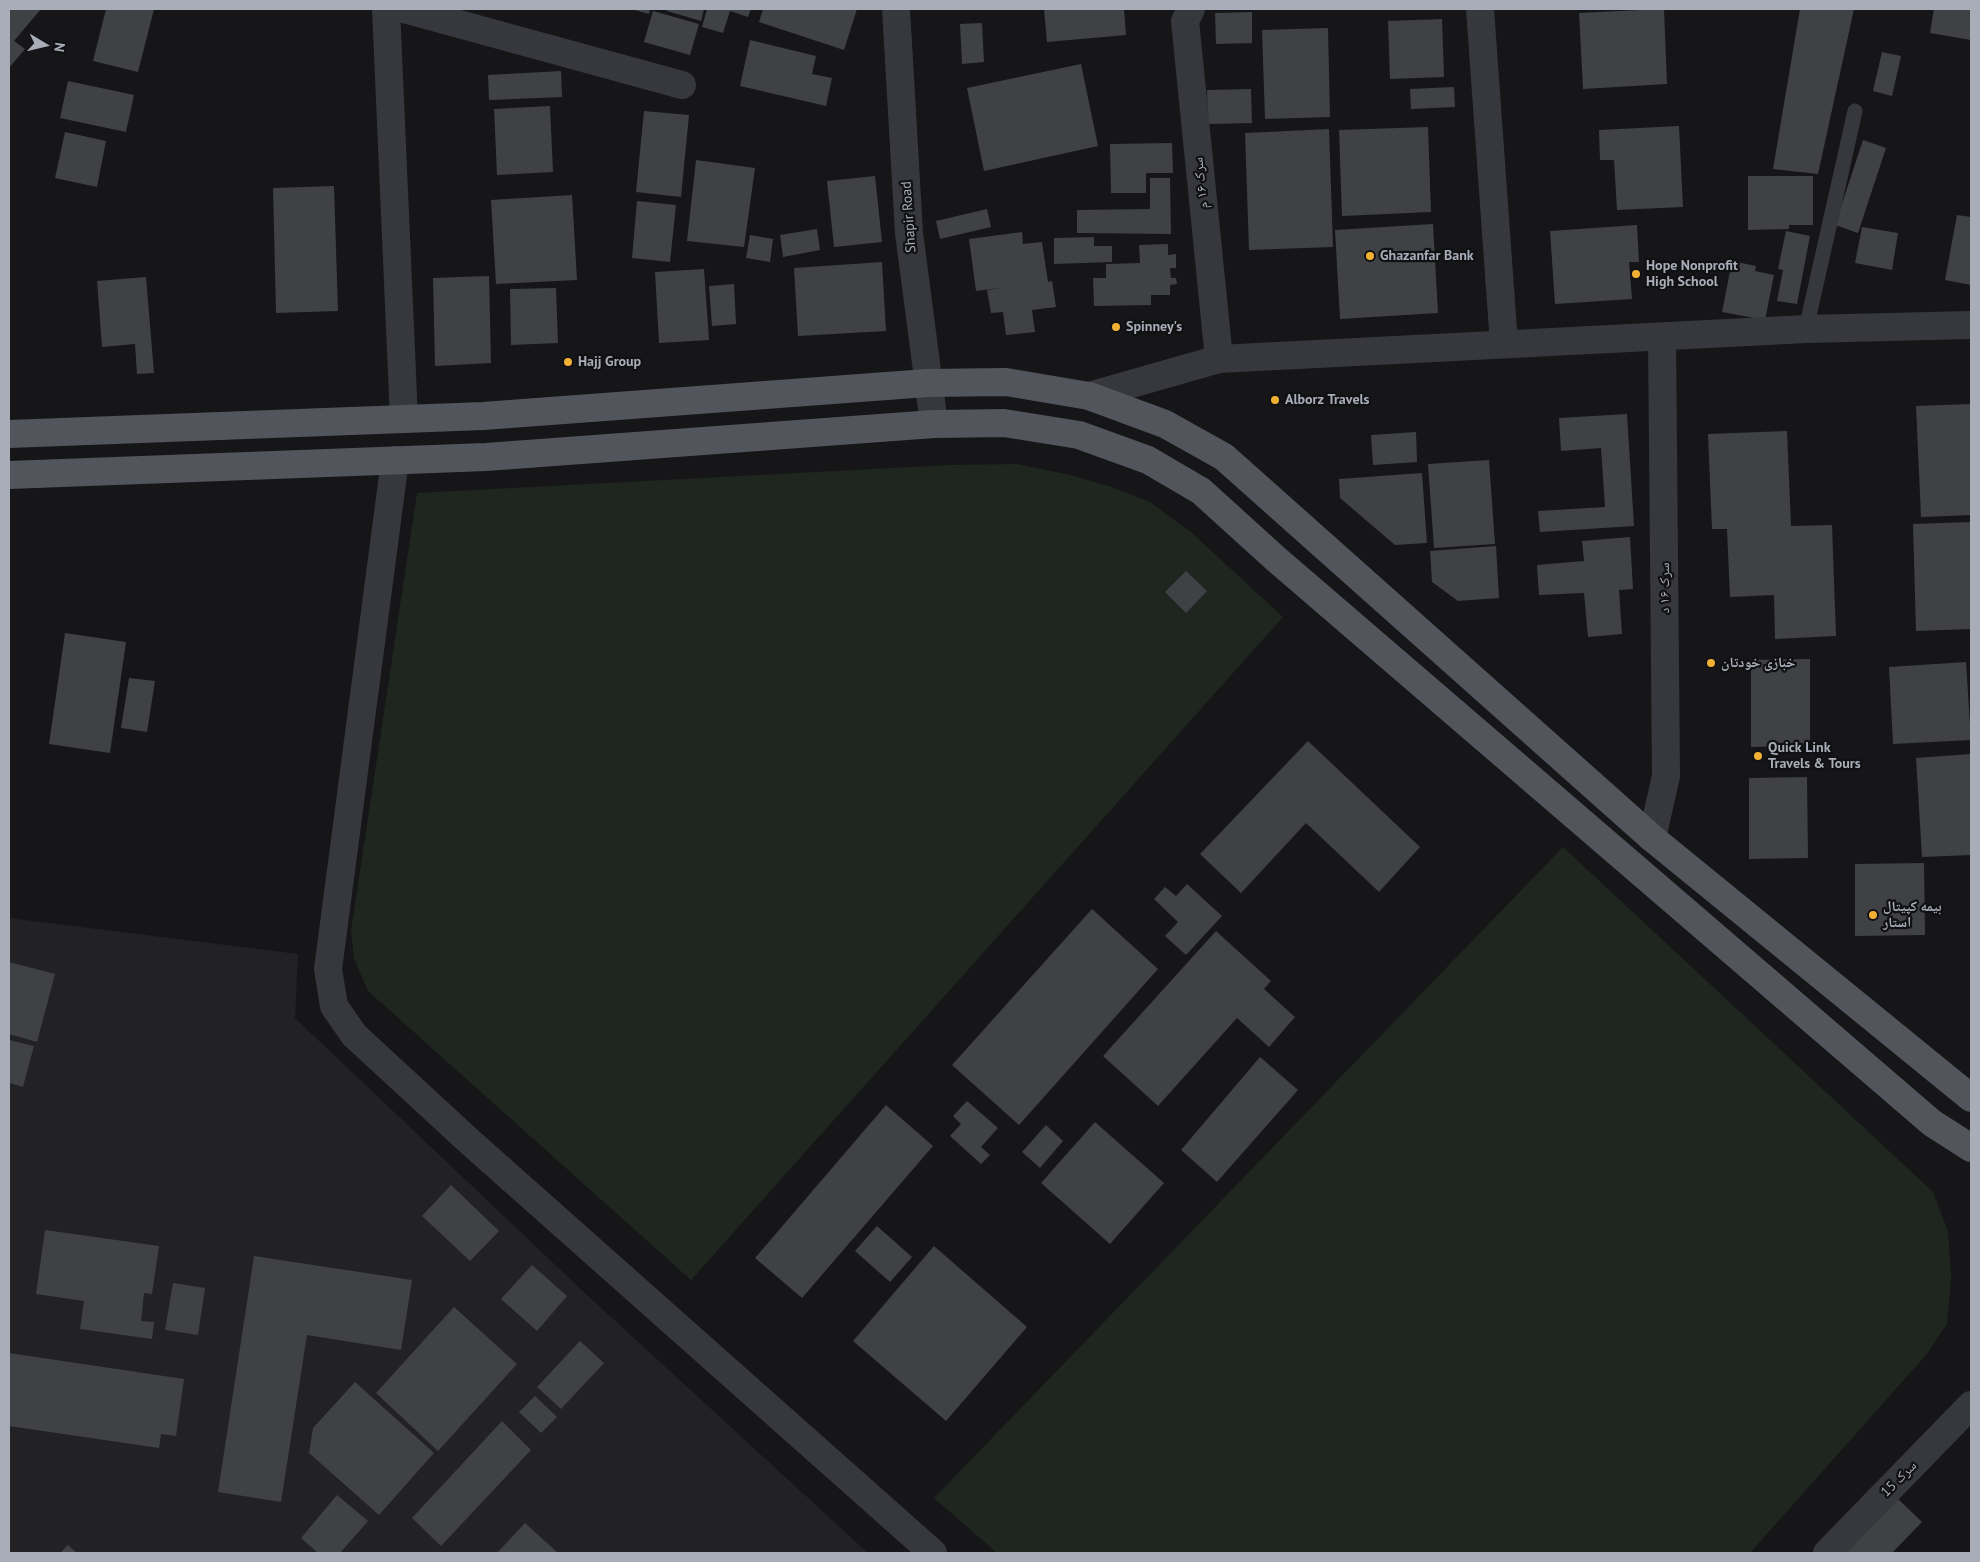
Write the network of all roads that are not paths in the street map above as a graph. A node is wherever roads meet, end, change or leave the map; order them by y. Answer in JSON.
{"nodes":[{"id":1,"x":386,"y":9,"type":"edge"},
{"id":2,"x":404,"y":9,"type":"edge"},
{"id":3,"x":896,"y":9,"type":"edge"},
{"id":4,"x":1191,"y":9,"type":"edge"},
{"id":5,"x":1480,"y":9,"type":"edge"},
{"id":6,"x":682,"y":85,"type":"dead end"},
{"id":7,"x":1855,"y":111,"type":"dead end"},
{"id":8,"x":1971,"y":325,"type":"edge"},
{"id":9,"x":1806,"y":329,"type":"junction"},
{"id":10,"x":1662,"y":337,"type":"junction"},
{"id":11,"x":1504,"y":344,"type":"junction"},
{"id":12,"x":1219,"y":359,"type":"junction"},
{"id":13,"x":927,"y":383,"type":"junction"},
{"id":14,"x":1089,"y":396,"type":"junction"},
{"id":15,"x":404,"y":419,"type":"junction"},
{"id":16,"x":934,"y":424,"type":"junction"},
{"id":17,"x":9,"y":434,"type":"edge"},
{"id":18,"x":395,"y":460,"type":"junction"},
{"id":19,"x":9,"y":475,"type":"edge"},
{"id":20,"x":1652,"y":838,"type":"junction"},
{"id":21,"x":1633,"y":864,"type":"junction"},
{"id":22,"x":1971,"y":1098,"type":"edge"},
{"id":23,"x":1971,"y":1148,"type":"edge"},
{"id":24,"x":1971,"y":1405,"type":"edge"},
{"id":25,"x":933,"y":1553,"type":"edge"},
{"id":26,"x":1826,"y":1553,"type":"edge"}],
"edges":[{"from":1,"to":15,"type":"street"},
{"from":2,"to":6,"type":"street"},
{"from":3,"to":13,"type":"street","name":"Shapir Road"},
{"from":4,"to":12,"type":"street","name":"سرک ۱۶ م"},
{"from":5,"to":11,"type":"street"},
{"from":7,"to":9,"type":"lane"},
{"from":8,"to":9,"type":"street"},
{"from":9,"to":10,"type":"street"},
{"from":10,"to":11,"type":"street"},
{"from":10,"to":20,"type":"street","name":"سرک ۱۶ د"},
{"from":11,"to":12,"type":"street"},
{"from":12,"to":14,"type":"street"},
{"from":13,"to":14,"type":"main road"},
{"from":13,"to":15,"type":"main road"},
{"from":13,"to":16,"type":"street","name":"Shapir Road"},
{"from":14,"to":20,"type":"main road"},
{"from":15,"to":17,"type":"main road"},
{"from":16,"to":18,"type":"main road"},
{"from":16,"to":21,"type":"main road"},
{"from":18,"to":19,"type":"main road"},
{"from":18,"to":25,"type":"street"},
{"from":20,"to":21,"type":"main road"},
{"from":20,"to":22,"type":"main road"},
{"from":21,"to":23,"type":"main road"},
{"from":24,"to":26,"type":"street","name":"سرک 15"}]}
